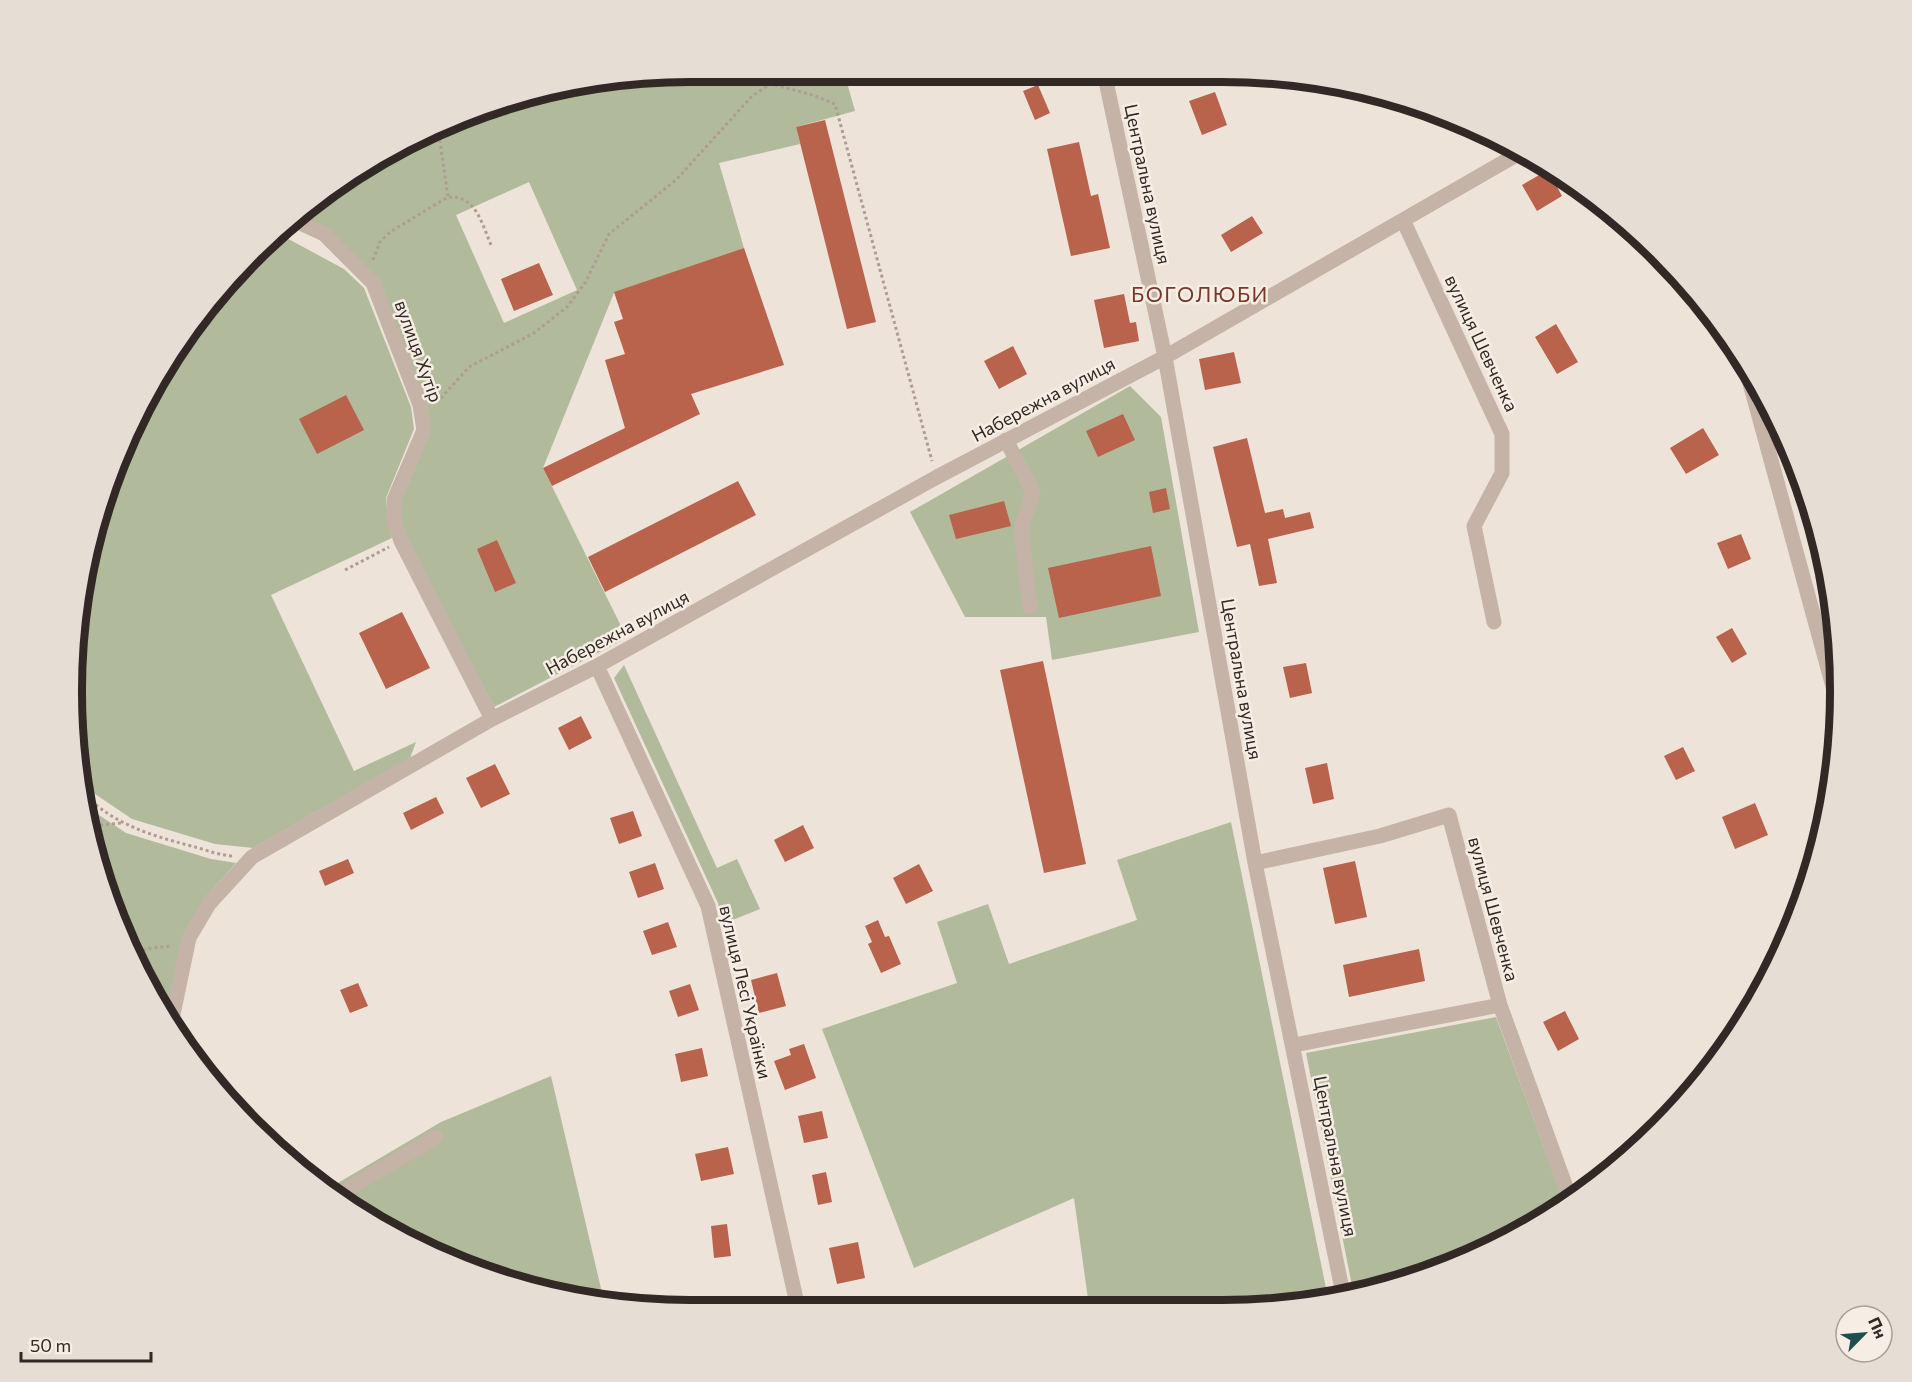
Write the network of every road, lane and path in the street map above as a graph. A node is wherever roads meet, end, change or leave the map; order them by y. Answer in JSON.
{"nodes":[{"id":1,"x":1106,"y":82,"type":"edge"},
{"id":2,"x":771,"y":84,"type":"joint"},
{"id":3,"x":439,"y":137,"type":"edge"},
{"id":4,"x":1513,"y":158,"type":"edge"},
{"id":5,"x":448,"y":196,"type":"junction"},
{"id":6,"x":1403,"y":220,"type":"junction"},
{"id":7,"x":302,"y":224,"type":"edge"},
{"id":8,"x":491,"y":245,"type":"dead end"},
{"id":9,"x":372,"y":283,"type":"junction"},
{"id":10,"x":1166,"y":357,"type":"junction"},
{"id":11,"x":1754,"y":398,"type":"edge"},
{"id":12,"x":420,"y":405,"type":"junction"},
{"id":13,"x":1006,"y":440,"type":"junction"},
{"id":14,"x":937,"y":477,"type":"junction"},
{"id":15,"x":401,"y":540,"type":"junction"},
{"id":16,"x":345,"y":570,"type":"dead end"},
{"id":17,"x":1030,"y":607,"type":"dead end"},
{"id":18,"x":1494,"y":622,"type":"dead end"},
{"id":19,"x":597,"y":666,"type":"junction"},
{"id":20,"x":1829,"y":672,"type":"edge"},
{"id":21,"x":492,"y":719,"type":"junction"},
{"id":22,"x":93,"y":801,"type":"edge"},
{"id":23,"x":123,"y":824,"type":"junction"},
{"id":24,"x":98,"y":826,"type":"edge"},
{"id":25,"x":252,"y":857,"type":"junction"},
{"id":26,"x":1255,"y":863,"type":"junction"},
{"id":27,"x":189,"y":938,"type":"junction"},
{"id":28,"x":141,"y":951,"type":"edge"},
{"id":29,"x":1500,"y":1005,"type":"junction"},
{"id":30,"x":174,"y":1011,"type":"edge"},
{"id":31,"x":1294,"y":1045,"type":"junction"},
{"id":32,"x":436,"y":1137,"type":"dead end"},
{"id":33,"x":345,"y":1191,"type":"edge"},
{"id":34,"x":1567,"y":1191,"type":"edge"},
{"id":35,"x":1342,"y":1288,"type":"edge"},
{"id":36,"x":796,"y":1300,"type":"edge"}],
"edges":[{"from":1,"to":10,"type":"street","name":"Центральна вулиця"},
{"from":2,"to":12,"type":"path"},
{"from":2,"to":14,"type":"path"},
{"from":3,"to":5,"type":"path"},
{"from":4,"to":6,"type":"street"},
{"from":5,"to":8,"type":"path"},
{"from":5,"to":9,"type":"path"},
{"from":6,"to":10,"type":"street"},
{"from":6,"to":18,"type":"street","name":"вулиця Шевченка"},
{"from":7,"to":9,"type":"street","name":"вулиця Хутір"},
{"from":9,"to":12,"type":"street","name":"вулиця Хутір"},
{"from":10,"to":13,"type":"street","name":"Набережна вулиця"},
{"from":10,"to":26,"type":"street","name":"Центральна вулиця"},
{"from":11,"to":20,"type":"street"},
{"from":12,"to":15,"type":"street","name":"вулиця Хутір"},
{"from":13,"to":14,"type":"street","name":"Набережна вулиця"},
{"from":13,"to":17,"type":"street"},
{"from":14,"to":19,"type":"street","name":"Набережна вулиця"},
{"from":15,"to":16,"type":"path"},
{"from":15,"to":21,"type":"street","name":"вулиця Хутір"},
{"from":19,"to":21,"type":"street","name":"Набережна вулиця"},
{"from":19,"to":36,"type":"street","name":"вулиця Лесі Українки"},
{"from":21,"to":25,"type":"street","name":"Набережна вулиця"},
{"from":22,"to":23,"type":"path"},
{"from":23,"to":24,"type":"path"},
{"from":23,"to":25,"type":"path"},
{"from":25,"to":27,"type":"street","name":"Набережна вулиця"},
{"from":26,"to":29,"type":"street","name":"вулиця Шевченка"},
{"from":26,"to":31,"type":"street","name":"Центральна вулиця"},
{"from":27,"to":28,"type":"path"},
{"from":27,"to":30,"type":"street","name":"Набережна вулиця"},
{"from":29,"to":31,"type":"street"},
{"from":29,"to":34,"type":"street","name":"вулиця Шевченка"},
{"from":31,"to":35,"type":"street","name":"Центральна вулиця"},
{"from":32,"to":33,"type":"street"}]}
